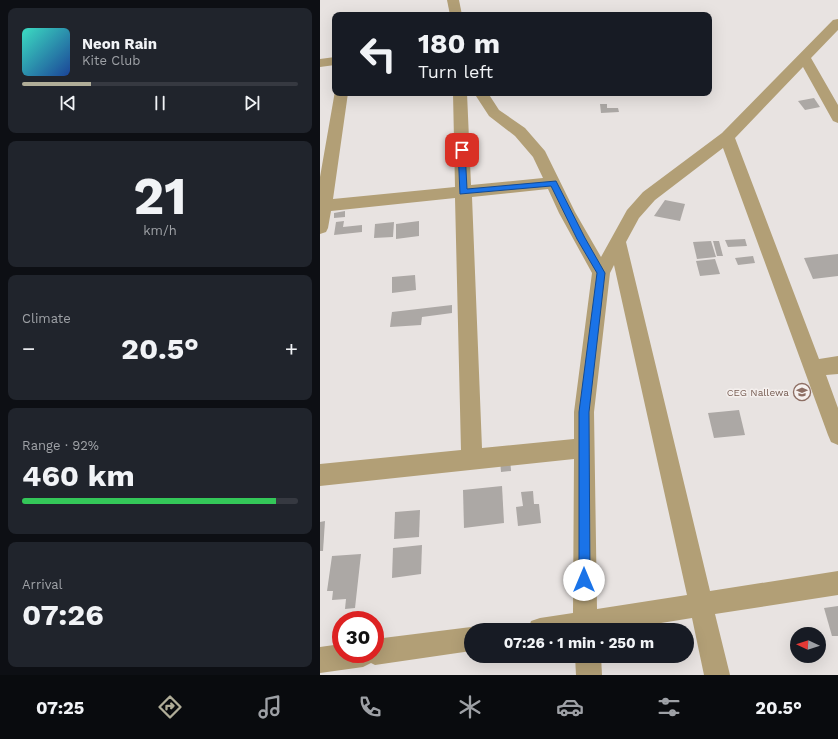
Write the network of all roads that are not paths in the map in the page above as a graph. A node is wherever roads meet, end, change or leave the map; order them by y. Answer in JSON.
{"nodes":[{"id":1,"x":453,"y":0,"type":"edge"},
{"id":2,"x":455,"y":12,"type":"edge"},
{"id":3,"x":838,"y":22,"type":"edge"},
{"id":4,"x":804,"y":57,"type":"junction"},
{"id":5,"x":332,"y":61,"type":"edge"},
{"id":6,"x":320,"y":63,"type":"edge"},
{"id":7,"x":340,"y":96,"type":"edge"},
{"id":8,"x":460,"y":96,"type":"edge"},
{"id":9,"x":483,"y":96,"type":"edge"},
{"id":10,"x":838,"y":118,"type":"edge"},
{"id":11,"x":727,"y":137,"type":"junction"},
{"id":12,"x":554,"y":183,"type":"junction"},
{"id":13,"x":463,"y":192,"type":"junction"},
{"id":14,"x":322,"y":206,"type":"edge"},
{"id":15,"x":320,"y":228,"type":"edge"},
{"id":16,"x":618,"y":242,"type":"junction"},
{"id":17,"x":601,"y":273,"type":"junction"},
{"id":18,"x":838,"y":364,"type":"edge"},
{"id":19,"x":813,"y":368,"type":"junction"},
{"id":20,"x":838,"y":435,"type":"edge"},
{"id":21,"x":584,"y":448,"type":"junction"},
{"id":22,"x":472,"y":460,"type":"junction"},
{"id":23,"x":320,"y":475,"type":"edge"},
{"id":24,"x":838,"y":583,"type":"edge"},
{"id":25,"x":702,"y":605,"type":"junction"},
{"id":26,"x":585,"y":623,"type":"edge"},
{"id":27,"x":606,"y":623,"type":"edge"},
{"id":28,"x":464,"y":640,"type":"edge"},
{"id":29,"x":384,"y":651,"type":"edge"},
{"id":30,"x":332,"y":658,"type":"edge"},
{"id":31,"x":320,"y":660,"type":"edge"},
{"id":32,"x":589,"y":663,"type":"edge"},
{"id":33,"x":590,"y":675,"type":"edge"},
{"id":34,"x":717,"y":675,"type":"edge"}],
"edges":[{"from":1,"to":2,"type":"street"},
{"from":3,"to":4,"type":"street"},
{"from":4,"to":10,"type":"street"},
{"from":4,"to":11,"type":"street"},
{"from":5,"to":6,"type":"street"},
{"from":7,"to":14,"type":"street"},
{"from":8,"to":13,"type":"street"},
{"from":9,"to":12,"type":"street"},
{"from":11,"to":16,"type":"street"},
{"from":11,"to":19,"type":"street"},
{"from":12,"to":13,"type":"street"},
{"from":12,"to":17,"type":"street"},
{"from":13,"to":14,"type":"street"},
{"from":13,"to":22,"type":"street"},
{"from":14,"to":15,"type":"street"},
{"from":16,"to":17,"type":"street"},
{"from":16,"to":25,"type":"street"},
{"from":17,"to":21,"type":"street"},
{"from":18,"to":19,"type":"street"},
{"from":19,"to":20,"type":"street"},
{"from":21,"to":22,"type":"street"},
{"from":21,"to":26,"type":"street"},
{"from":22,"to":23,"type":"street"},
{"from":24,"to":25,"type":"street"},
{"from":25,"to":27,"type":"street"},
{"from":25,"to":34,"type":"street"},
{"from":28,"to":29,"type":"street"},
{"from":30,"to":31,"type":"street"},
{"from":32,"to":33,"type":"street"}]}
